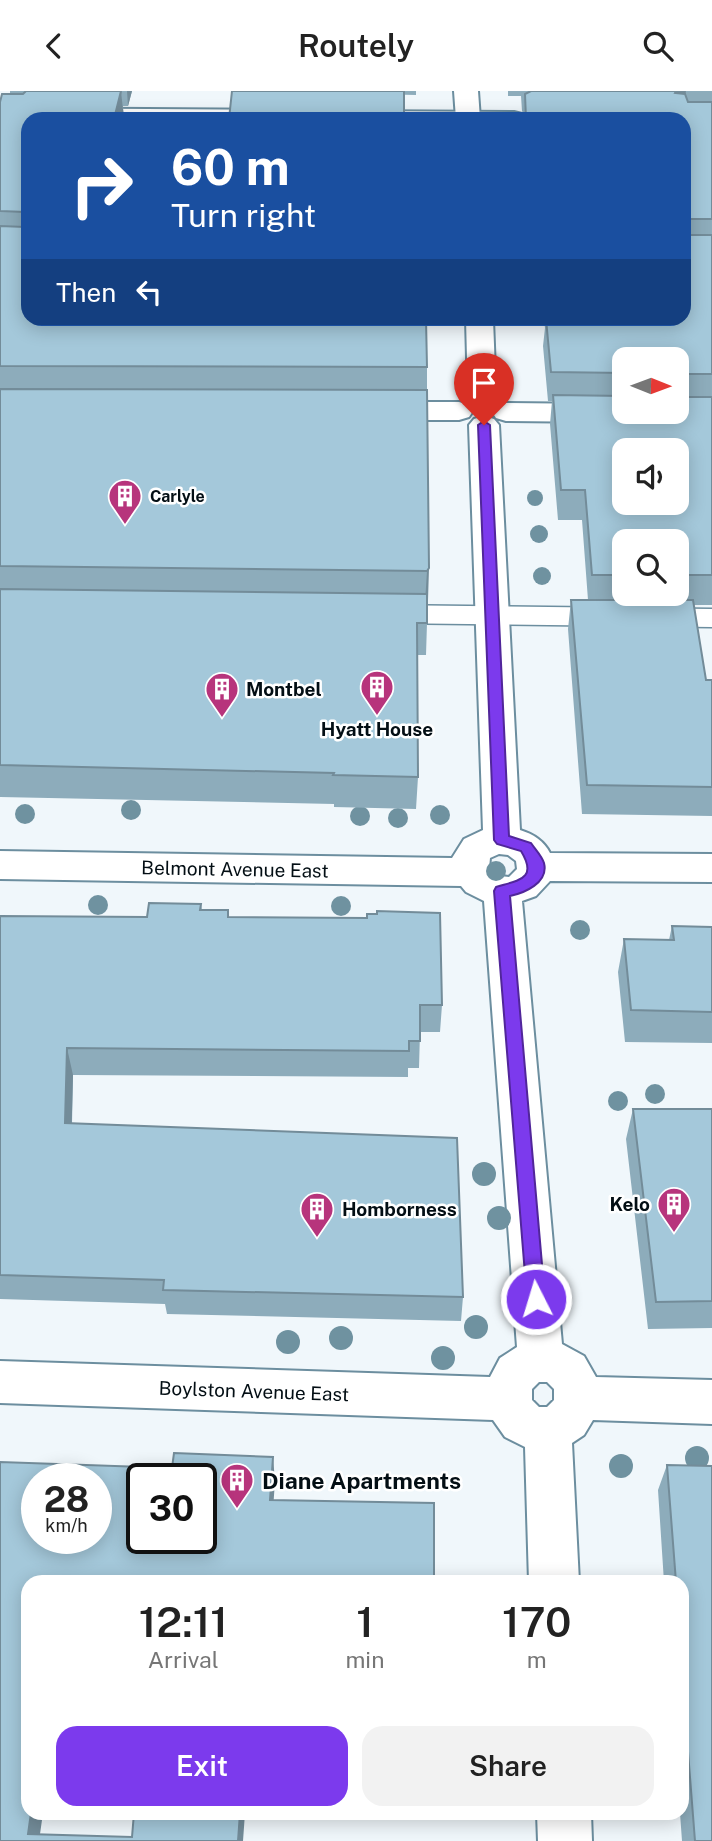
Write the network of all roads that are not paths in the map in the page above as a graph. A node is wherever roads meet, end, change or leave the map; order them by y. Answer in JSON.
{"nodes":[{"id":1,"x":466,"y":91,"type":"edge"},
{"id":2,"x":468,"y":112,"type":"edge"},
{"id":3,"x":0,"y":115,"type":"edge"},
{"id":4,"x":21,"y":115,"type":"edge"},
{"id":5,"x":479,"y":326,"type":"edge"},
{"id":6,"x":349,"y":411,"type":"edge"},
{"id":7,"x":483,"y":411,"type":"junction"},
{"id":8,"x":612,"y":414,"type":"edge"},
{"id":9,"x":360,"y":614,"type":"edge"},
{"id":10,"x":493,"y":615,"type":"junction"},
{"id":11,"x":712,"y":618,"type":"edge"},
{"id":12,"x":502,"y":840,"type":"junction"},
{"id":13,"x":0,"y":865,"type":"edge"},
{"id":14,"x":537,"y":866,"type":"junction"},
{"id":15,"x":712,"y":868,"type":"edge"},
{"id":16,"x":486,"y":882,"type":"junction"},
{"id":17,"x":541,"y":1362,"type":"junction"},
{"id":18,"x":0,"y":1382,"type":"edge"},
{"id":19,"x":508,"y":1399,"type":"junction"},
{"id":20,"x":712,"y":1402,"type":"edge"},
{"id":21,"x":563,"y":1414,"type":"junction"},
{"id":22,"x":554,"y":1575,"type":"edge"},
{"id":23,"x":564,"y":1820,"type":"edge"},
{"id":24,"x":565,"y":1841,"type":"edge"}],
"edges":[{"from":1,"to":2,"type":"street"},
{"from":3,"to":4,"type":"street"},
{"from":5,"to":7,"type":"street"},
{"from":6,"to":7,"type":"street"},
{"from":7,"to":8,"type":"street"},
{"from":7,"to":10,"type":"street"},
{"from":9,"to":10,"type":"lane"},
{"from":10,"to":11,"type":"lane"},
{"from":10,"to":12,"type":"street"},
{"from":12,"to":14,"type":"street"},
{"from":12,"to":16,"type":"street"},
{"from":13,"to":16,"type":"street","name":"Belmont Avenue East"},
{"from":14,"to":15,"type":"street"},
{"from":14,"to":16,"type":"street"},
{"from":16,"to":17,"type":"street"},
{"from":17,"to":19,"type":"street"},
{"from":17,"to":21,"type":"street"},
{"from":18,"to":19,"type":"street","name":"Boylston Avenue East"},
{"from":19,"to":21,"type":"street"},
{"from":20,"to":21,"type":"street"},
{"from":21,"to":22,"type":"street"},
{"from":23,"to":24,"type":"street"}]}
